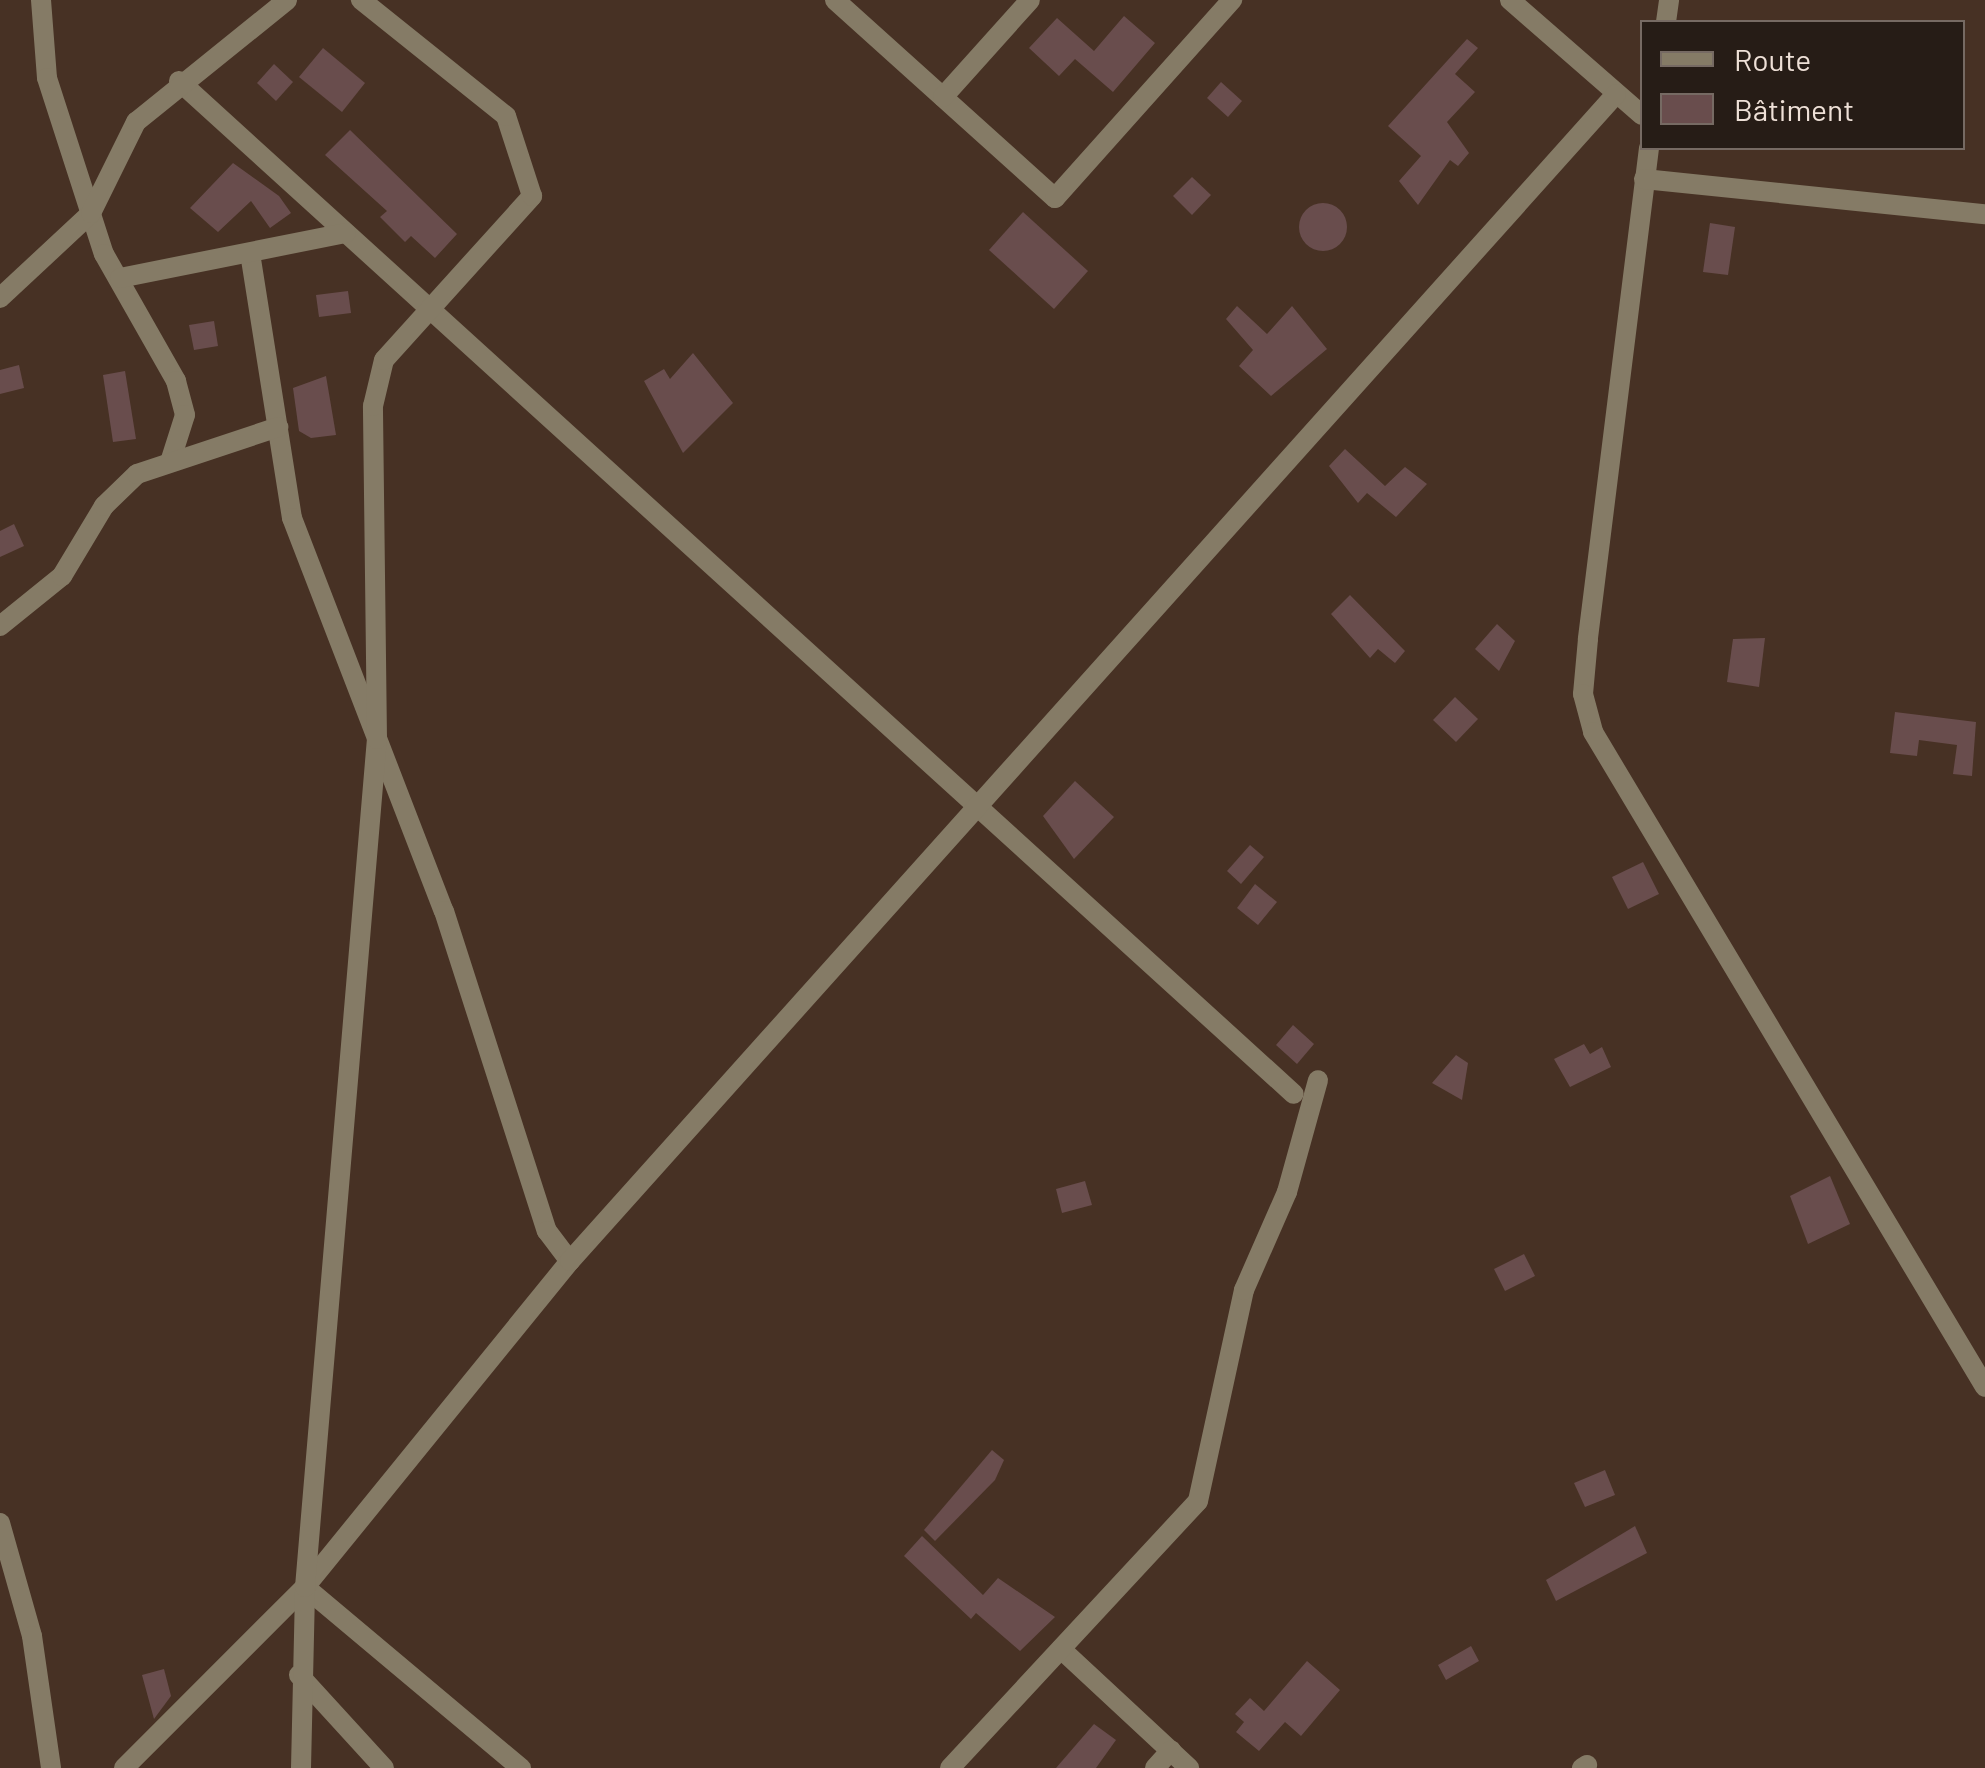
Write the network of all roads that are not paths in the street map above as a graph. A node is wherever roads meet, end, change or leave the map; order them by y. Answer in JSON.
{"nodes":[{"id":1,"x":40,"y":0,"type":"edge"},
{"id":2,"x":286,"y":0,"type":"edge"},
{"id":3,"x":361,"y":0,"type":"edge"},
{"id":4,"x":835,"y":0,"type":"edge"},
{"id":5,"x":1030,"y":0,"type":"edge"},
{"id":6,"x":1232,"y":0,"type":"edge"},
{"id":7,"x":1510,"y":0,"type":"edge"},
{"id":8,"x":179,"y":81,"type":"junction"},
{"id":9,"x":1616,"y":94,"type":"junction"},
{"id":10,"x":943,"y":97,"type":"junction"},
{"id":11,"x":1640,"y":113,"type":"edge"},
{"id":12,"x":1648,"y":150,"type":"edge"},
{"id":13,"x":1644,"y":179,"type":"junction"},
{"id":14,"x":91,"y":212,"type":"junction"},
{"id":15,"x":1985,"y":214,"type":"edge"},
{"id":16,"x":346,"y":233,"type":"junction"},
{"id":17,"x":250,"y":253,"type":"junction"},
{"id":18,"x":120,"y":278,"type":"junction"},
{"id":19,"x":0,"y":298,"type":"edge"},
{"id":20,"x":435,"y":314,"type":"junction"},
{"id":21,"x":278,"y":427,"type":"junction"},
{"id":22,"x":170,"y":462,"type":"junction"},
{"id":23,"x":0,"y":626,"type":"edge"},
{"id":24,"x":376,"y":740,"type":"junction"},
{"id":25,"x":977,"y":807,"type":"junction"},
{"id":26,"x":1318,"y":1080,"type":"dead end"},
{"id":27,"x":1294,"y":1094,"type":"dead end"},
{"id":28,"x":570,"y":1261,"type":"junction"},
{"id":29,"x":1985,"y":1387,"type":"edge"},
{"id":30,"x":0,"y":1522,"type":"edge"},
{"id":31,"x":305,"y":1587,"type":"junction"},
{"id":32,"x":1061,"y":1650,"type":"junction"},
{"id":33,"x":299,"y":1675,"type":"junction"},
{"id":34,"x":1171,"y":1750,"type":"junction"},
{"id":35,"x":50,"y":1768,"type":"edge"},
{"id":36,"x":124,"y":1768,"type":"edge"},
{"id":37,"x":301,"y":1768,"type":"edge"},
{"id":38,"x":384,"y":1768,"type":"edge"},
{"id":39,"x":521,"y":1768,"type":"edge"},
{"id":40,"x":950,"y":1768,"type":"edge"},
{"id":41,"x":1154,"y":1768,"type":"edge"},
{"id":42,"x":1189,"y":1768,"type":"edge"}],
"edges":[{"from":1,"to":14,"type":"street"},
{"from":2,"to":8,"type":"street"},
{"from":3,"to":20,"type":"street"},
{"from":4,"to":10,"type":"street"},
{"from":5,"to":10,"type":"street"},
{"from":6,"to":10,"type":"street"},
{"from":7,"to":9,"type":"street"},
{"from":8,"to":14,"type":"street"},
{"from":8,"to":16,"type":"street"},
{"from":9,"to":11,"type":"street"},
{"from":9,"to":25,"type":"street"},
{"from":12,"to":13,"type":"street"},
{"from":13,"to":15,"type":"street"},
{"from":13,"to":29,"type":"street"},
{"from":14,"to":18,"type":"street"},
{"from":14,"to":19,"type":"street"},
{"from":16,"to":17,"type":"street"},
{"from":16,"to":20,"type":"street"},
{"from":17,"to":18,"type":"street"},
{"from":17,"to":21,"type":"street"},
{"from":18,"to":22,"type":"street"},
{"from":20,"to":24,"type":"street"},
{"from":20,"to":25,"type":"street"},
{"from":21,"to":22,"type":"street"},
{"from":21,"to":24,"type":"street"},
{"from":22,"to":23,"type":"street"},
{"from":24,"to":28,"type":"street"},
{"from":24,"to":31,"type":"street"},
{"from":25,"to":27,"type":"street"},
{"from":25,"to":28,"type":"street"},
{"from":26,"to":32,"type":"street"},
{"from":28,"to":31,"type":"street"},
{"from":30,"to":35,"type":"street"},
{"from":31,"to":33,"type":"street"},
{"from":31,"to":36,"type":"street"},
{"from":31,"to":39,"type":"street"},
{"from":32,"to":34,"type":"street"},
{"from":32,"to":40,"type":"street"},
{"from":33,"to":37,"type":"street"},
{"from":33,"to":38,"type":"street"},
{"from":34,"to":41,"type":"street"},
{"from":34,"to":42,"type":"street"}]}
